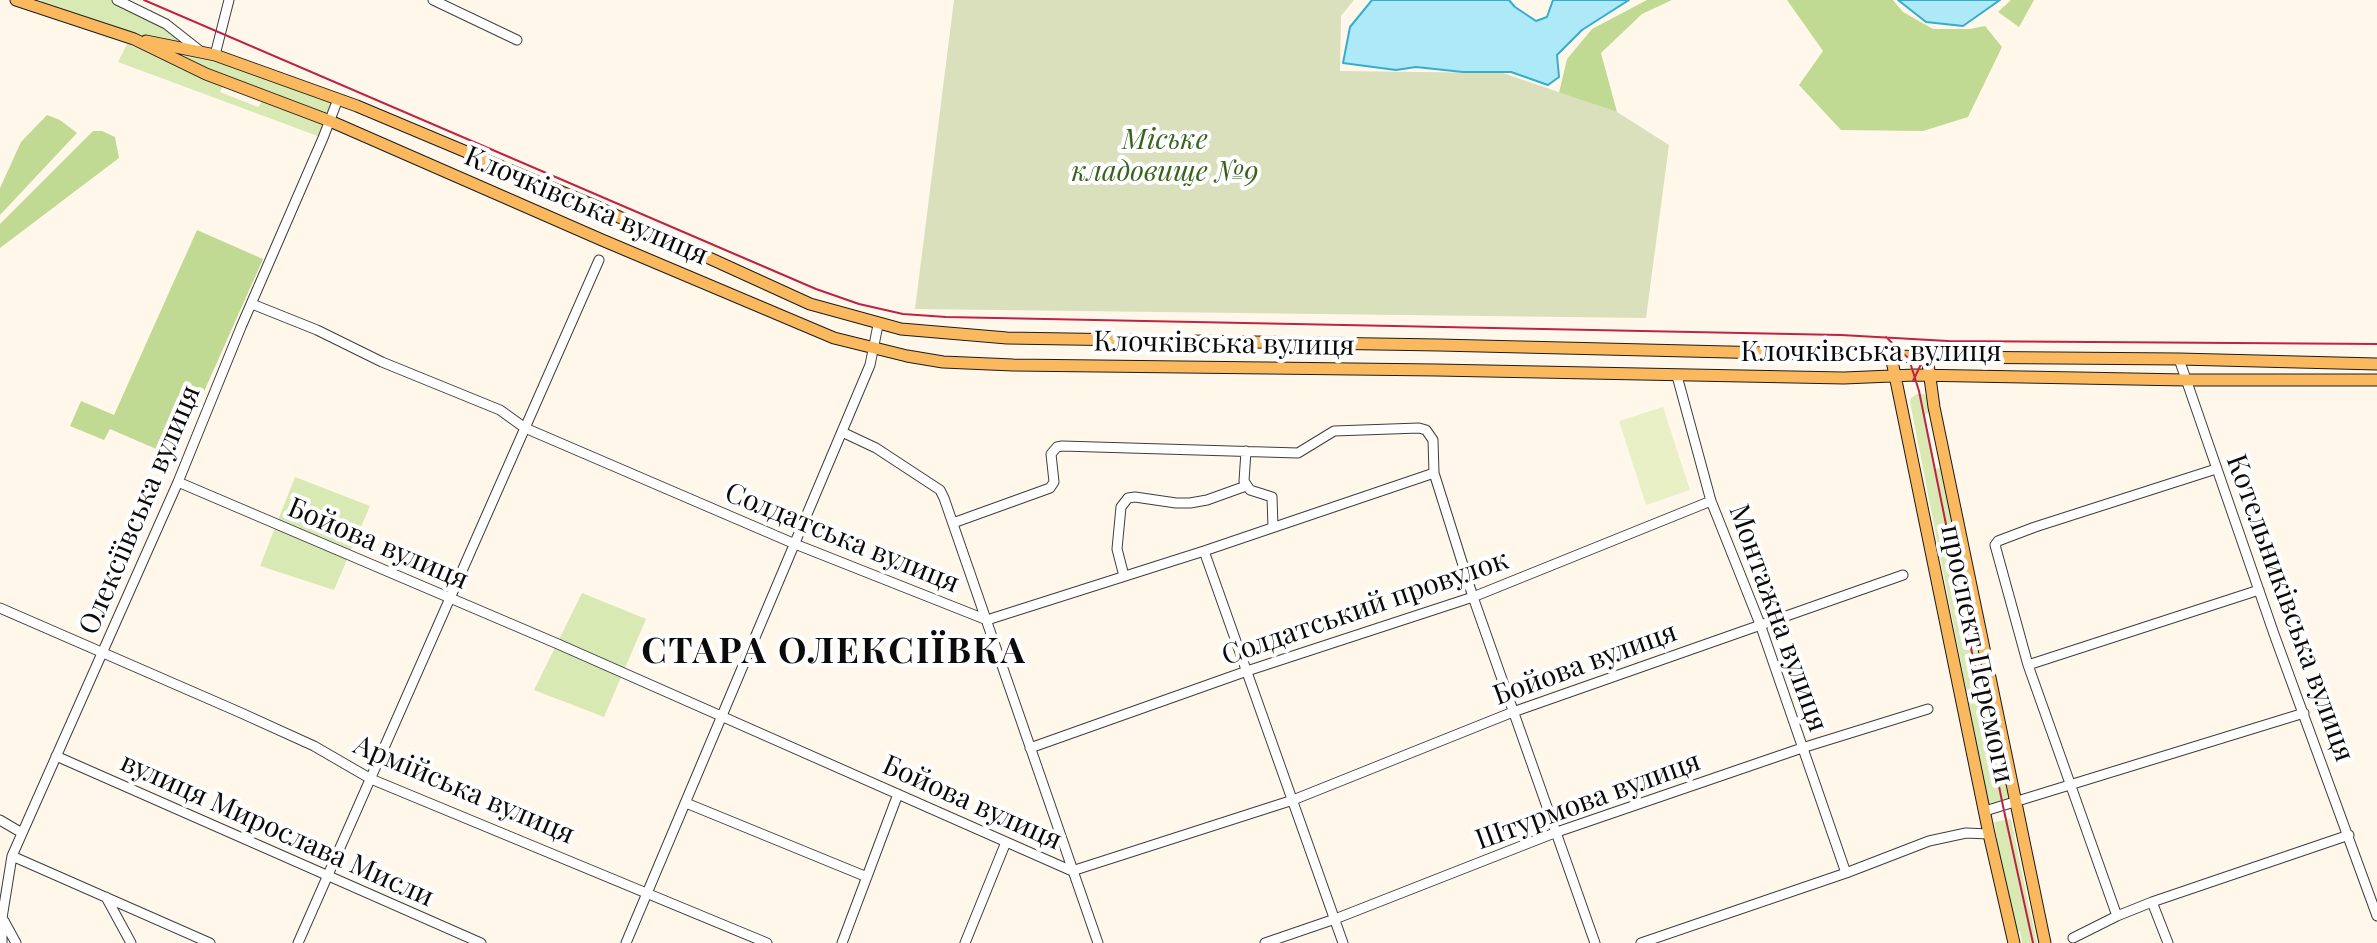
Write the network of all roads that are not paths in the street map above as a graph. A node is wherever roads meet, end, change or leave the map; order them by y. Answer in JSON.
{"nodes":[{"id":1,"x":16,"y":0,"type":"edge"},
{"id":2,"x":117,"y":0,"type":"edge"},
{"id":3,"x":229,"y":0,"type":"edge"},
{"id":4,"x":433,"y":0,"type":"edge"},
{"id":5,"x":134,"y":39,"type":"junction"},
{"id":6,"x":517,"y":40,"type":"dead end"},
{"id":7,"x":199,"y":50,"type":"junction"},
{"id":8,"x":215,"y":55,"type":"junction"},
{"id":9,"x":338,"y":99,"type":"junction"},
{"id":10,"x":330,"y":121,"type":"junction"},
{"id":11,"x":599,"y":260,"type":"dead end"},
{"id":12,"x":252,"y":304,"type":"junction"},
{"id":13,"x":878,"y":325,"type":"junction"},
{"id":14,"x":874,"y":350,"type":"junction"},
{"id":15,"x":1891,"y":356,"type":"junction"},
{"id":16,"x":1927,"y":356,"type":"junction"},
{"id":17,"x":2179,"y":359,"type":"junction"},
{"id":18,"x":2377,"y":364,"type":"edge"},
{"id":19,"x":1894,"y":375,"type":"junction"},
{"id":20,"x":1928,"y":375,"type":"junction"},
{"id":21,"x":1677,"y":376,"type":"junction"},
{"id":22,"x":2186,"y":380,"type":"junction"},
{"id":23,"x":2377,"y":380,"type":"edge"},
{"id":24,"x":525,"y":428,"type":"junction"},
{"id":25,"x":842,"y":432,"type":"junction"},
{"id":26,"x":1246,"y":451,"type":"junction"},
{"id":27,"x":2216,"y":469,"type":"junction"},
{"id":28,"x":1434,"y":473,"type":"junction"},
{"id":29,"x":178,"y":482,"type":"junction"},
{"id":30,"x":1246,"y":486,"type":"junction"},
{"id":31,"x":1711,"y":501,"type":"junction"},
{"id":32,"x":953,"y":523,"type":"junction"},
{"id":33,"x":1273,"y":527,"type":"junction"},
{"id":34,"x":795,"y":544,"type":"junction"},
{"id":35,"x":1204,"y":551,"type":"junction"},
{"id":36,"x":1903,"y":575,"type":"dead end"},
{"id":37,"x":1124,"y":576,"type":"junction"},
{"id":38,"x":2259,"y":590,"type":"junction"},
{"id":39,"x":1473,"y":597,"type":"junction"},
{"id":40,"x":449,"y":598,"type":"junction"},
{"id":41,"x":0,"y":608,"type":"edge"},
{"id":42,"x":987,"y":620,"type":"junction"},
{"id":43,"x":1760,"y":624,"type":"junction"},
{"id":44,"x":103,"y":651,"type":"junction"},
{"id":45,"x":2028,"y":665,"type":"junction"},
{"id":46,"x":1247,"y":671,"type":"junction"},
{"id":47,"x":1928,"y":709,"type":"dead end"},
{"id":48,"x":1513,"y":712,"type":"junction"},
{"id":49,"x":2304,"y":713,"type":"junction"},
{"id":50,"x":722,"y":716,"type":"junction"},
{"id":51,"x":1030,"y":748,"type":"junction"},
{"id":52,"x":1802,"y":748,"type":"junction"},
{"id":53,"x":56,"y":756,"type":"junction"},
{"id":54,"x":371,"y":779,"type":"junction"},
{"id":55,"x":2071,"y":784,"type":"junction"},
{"id":56,"x":898,"y":794,"type":"junction"},
{"id":57,"x":1293,"y":800,"type":"junction"},
{"id":58,"x":686,"y":803,"type":"junction"},
{"id":59,"x":2015,"y":803,"type":"junction"},
{"id":60,"x":1985,"y":811,"type":"junction"},
{"id":61,"x":0,"y":820,"type":"edge"},
{"id":62,"x":1557,"y":832,"type":"junction"},
{"id":63,"x":22,"y":833,"type":"junction"},
{"id":64,"x":1989,"y":834,"type":"junction"},
{"id":65,"x":2349,"y":835,"type":"junction"},
{"id":66,"x":1006,"y":842,"type":"junction"},
{"id":67,"x":12,"y":856,"type":"junction"},
{"id":68,"x":1072,"y":871,"type":"junction"},
{"id":69,"x":1846,"y":873,"type":"junction"},
{"id":70,"x":328,"y":876,"type":"junction"},
{"id":71,"x":867,"y":877,"type":"junction"},
{"id":72,"x":649,"y":892,"type":"junction"},
{"id":73,"x":106,"y":897,"type":"junction"},
{"id":74,"x":2152,"y":902,"type":"junction"},
{"id":75,"x":2117,"y":916,"type":"junction"},
{"id":76,"x":2377,"y":916,"type":"edge"},
{"id":77,"x":1,"y":918,"type":"edge"},
{"id":78,"x":1335,"y":919,"type":"junction"},
{"id":79,"x":2073,"y":938,"type":"dead end"},
{"id":80,"x":2,"y":943,"type":"edge"},
{"id":81,"x":16,"y":943,"type":"edge"},
{"id":82,"x":131,"y":943,"type":"edge"},
{"id":83,"x":210,"y":943,"type":"edge"},
{"id":84,"x":298,"y":943,"type":"edge"},
{"id":85,"x":481,"y":943,"type":"edge"},
{"id":86,"x":626,"y":943,"type":"edge"},
{"id":87,"x":767,"y":943,"type":"edge"},
{"id":88,"x":842,"y":943,"type":"edge"},
{"id":89,"x":965,"y":943,"type":"edge"},
{"id":90,"x":1098,"y":943,"type":"edge"},
{"id":91,"x":1265,"y":943,"type":"edge"},
{"id":92,"x":1343,"y":943,"type":"edge"},
{"id":93,"x":1595,"y":943,"type":"edge"},
{"id":94,"x":1641,"y":943,"type":"edge"},
{"id":95,"x":2014,"y":943,"type":"edge"},
{"id":96,"x":2045,"y":943,"type":"edge"},
{"id":97,"x":2168,"y":943,"type":"edge"}],
"edges":[{"from":1,"to":5,"type":"main road","name":"Клочківська вулиця"},
{"from":2,"to":7,"type":"street","name":"Клочківська вулиця"},
{"from":3,"to":8,"type":"street"},
{"from":4,"to":6,"type":"street"},
{"from":5,"to":7,"type":"main road","name":"Клочківська вулиця"},
{"from":5,"to":10,"type":"main road","name":"Клочківська вулиця"},
{"from":7,"to":8,"type":"main road","name":"Клочківська вулиця"},
{"from":8,"to":9,"type":"main road","name":"Клочківська вулиця"},
{"from":9,"to":10,"type":"street","name":"Олексіївська вулиця"},
{"from":9,"to":13,"type":"main road","name":"Клочківська вулиця"},
{"from":10,"to":12,"type":"street","name":"Олексіївська вулиця"},
{"from":10,"to":14,"type":"main road","name":"Клочківська вулиця"},
{"from":11,"to":24,"type":"street"},
{"from":12,"to":24,"type":"street","name":"Солдатська вулиця"},
{"from":12,"to":29,"type":"street","name":"Олексіївська вулиця"},
{"from":13,"to":14,"type":"street"},
{"from":13,"to":15,"type":"main road","name":"Клочківська вулиця"},
{"from":14,"to":21,"type":"main road","name":"Клочківська вулиця"},
{"from":14,"to":25,"type":"street"},
{"from":15,"to":16,"type":"main road","name":"Клочківська вулиця"},
{"from":15,"to":19,"type":"main road","name":"проспект Перемоги"},
{"from":16,"to":17,"type":"main road","name":"Клочківська вулиця"},
{"from":16,"to":20,"type":"main road","name":"проспект Перемоги"},
{"from":17,"to":18,"type":"main road","name":"Клочківська вулиця"},
{"from":17,"to":22,"type":"street","name":"Котельниківська вулиця"},
{"from":19,"to":20,"type":"main road","name":"Клочківська вулиця"},
{"from":19,"to":21,"type":"main road","name":"Клочківська вулиця"},
{"from":19,"to":60,"type":"main road","name":"проспект Перемоги"},
{"from":20,"to":22,"type":"main road","name":"Клочківська вулиця"},
{"from":20,"to":59,"type":"main road","name":"проспект Перемоги"},
{"from":21,"to":31,"type":"street","name":"Монтажна вулиця"},
{"from":22,"to":23,"type":"main road","name":"Клочківська вулиця"},
{"from":22,"to":27,"type":"street","name":"Котельниківська вулиця"},
{"from":24,"to":34,"type":"street","name":"Солдатська вулиця"},
{"from":24,"to":40,"type":"street"},
{"from":25,"to":32,"type":"street"},
{"from":25,"to":34,"type":"street"},
{"from":26,"to":28,"type":"street"},
{"from":26,"to":30,"type":"street"},
{"from":26,"to":32,"type":"street"},
{"from":27,"to":38,"type":"street","name":"Котельниківська вулиця"},
{"from":27,"to":45,"type":"street"},
{"from":28,"to":33,"type":"street","name":"Солдатська вулиця"},
{"from":28,"to":39,"type":"street"},
{"from":29,"to":40,"type":"street","name":"Бойова вулиця"},
{"from":29,"to":44,"type":"street","name":"Олексіївська вулиця"},
{"from":30,"to":33,"type":"street"},
{"from":30,"to":37,"type":"street"},
{"from":31,"to":39,"type":"street","name":"Солдатський провулок"},
{"from":31,"to":43,"type":"street","name":"Монтажна вулиця"},
{"from":32,"to":42,"type":"street"},
{"from":33,"to":35,"type":"street","name":"Солдатська вулиця"},
{"from":34,"to":42,"type":"street","name":"Солдатська вулиця"},
{"from":34,"to":50,"type":"street"},
{"from":35,"to":37,"type":"street","name":"Солдатська вулиця"},
{"from":35,"to":46,"type":"street"},
{"from":36,"to":43,"type":"street","name":"Бойова вулиця"},
{"from":37,"to":42,"type":"street","name":"Солдатська вулиця"},
{"from":38,"to":45,"type":"street"},
{"from":38,"to":49,"type":"street","name":"Котельниківська вулиця"},
{"from":39,"to":46,"type":"street","name":"Солдатський провулок"},
{"from":39,"to":48,"type":"street"},
{"from":40,"to":50,"type":"street","name":"Бойова вулиця"},
{"from":40,"to":54,"type":"street"},
{"from":41,"to":44,"type":"street","name":"Армійська вулиця"},
{"from":42,"to":51,"type":"street"},
{"from":43,"to":48,"type":"street","name":"Бойова вулиця"},
{"from":43,"to":52,"type":"street","name":"Монтажна вулиця"},
{"from":44,"to":53,"type":"street","name":"Олексіївська вулиця"},
{"from":44,"to":54,"type":"street","name":"Армійська вулиця"},
{"from":45,"to":55,"type":"street"},
{"from":46,"to":51,"type":"street","name":"Солдатський провулок"},
{"from":46,"to":57,"type":"street"},
{"from":47,"to":52,"type":"street","name":"Штурмова вулиця"},
{"from":48,"to":57,"type":"street","name":"Бойова вулиця"},
{"from":48,"to":62,"type":"street"},
{"from":49,"to":55,"type":"street"},
{"from":49,"to":65,"type":"street","name":"Котельниківська вулиця"},
{"from":50,"to":56,"type":"street","name":"Бойова вулиця"},
{"from":50,"to":58,"type":"street"},
{"from":51,"to":68,"type":"street"},
{"from":52,"to":62,"type":"street","name":"Штурмова вулиця"},
{"from":52,"to":69,"type":"street","name":"Монтажна вулиця"},
{"from":53,"to":63,"type":"street","name":"Олексіївська вулиця"},
{"from":53,"to":70,"type":"street","name":"вулиця Мирослава Мисли"},
{"from":54,"to":70,"type":"street"},
{"from":54,"to":72,"type":"street","name":"Армійська вулиця"},
{"from":55,"to":59,"type":"street"},
{"from":55,"to":75,"type":"street"},
{"from":56,"to":66,"type":"street","name":"Бойова вулиця"},
{"from":56,"to":71,"type":"street"},
{"from":57,"to":68,"type":"street","name":"Бойова вулиця"},
{"from":57,"to":78,"type":"street"},
{"from":58,"to":71,"type":"street"},
{"from":58,"to":72,"type":"street"},
{"from":59,"to":60,"type":"street"},
{"from":59,"to":96,"type":"main road","name":"проспект Перемоги"},
{"from":60,"to":64,"type":"main road","name":"проспект Перемоги"},
{"from":61,"to":63,"type":"street"},
{"from":62,"to":78,"type":"street","name":"Штурмова вулиця"},
{"from":62,"to":93,"type":"street"},
{"from":63,"to":67,"type":"street","name":"Олексіївська вулиця"},
{"from":64,"to":69,"type":"street"},
{"from":64,"to":95,"type":"main road","name":"проспект Перемоги"},
{"from":65,"to":74,"type":"street"},
{"from":65,"to":76,"type":"street","name":"Котельниківська вулиця"},
{"from":66,"to":68,"type":"street","name":"Бойова вулиця"},
{"from":66,"to":89,"type":"street"},
{"from":67,"to":73,"type":"street"},
{"from":67,"to":77,"type":"street","name":"Олексіївська вулиця"},
{"from":68,"to":90,"type":"street"},
{"from":69,"to":94,"type":"street"},
{"from":70,"to":84,"type":"street"},
{"from":70,"to":85,"type":"street","name":"вулиця Мирослава Мисли"},
{"from":71,"to":88,"type":"street"},
{"from":72,"to":86,"type":"street"},
{"from":72,"to":87,"type":"street","name":"Армійська вулиця"},
{"from":73,"to":82,"type":"street"},
{"from":73,"to":83,"type":"street"},
{"from":74,"to":75,"type":"street"},
{"from":74,"to":97,"type":"street"},
{"from":75,"to":79,"type":"street"},
{"from":77,"to":80,"type":"street","name":"Олексіївська вулиця"},
{"from":77,"to":81,"type":"street"},
{"from":78,"to":91,"type":"street","name":"Штурмова вулиця"},
{"from":78,"to":92,"type":"street"}]}
